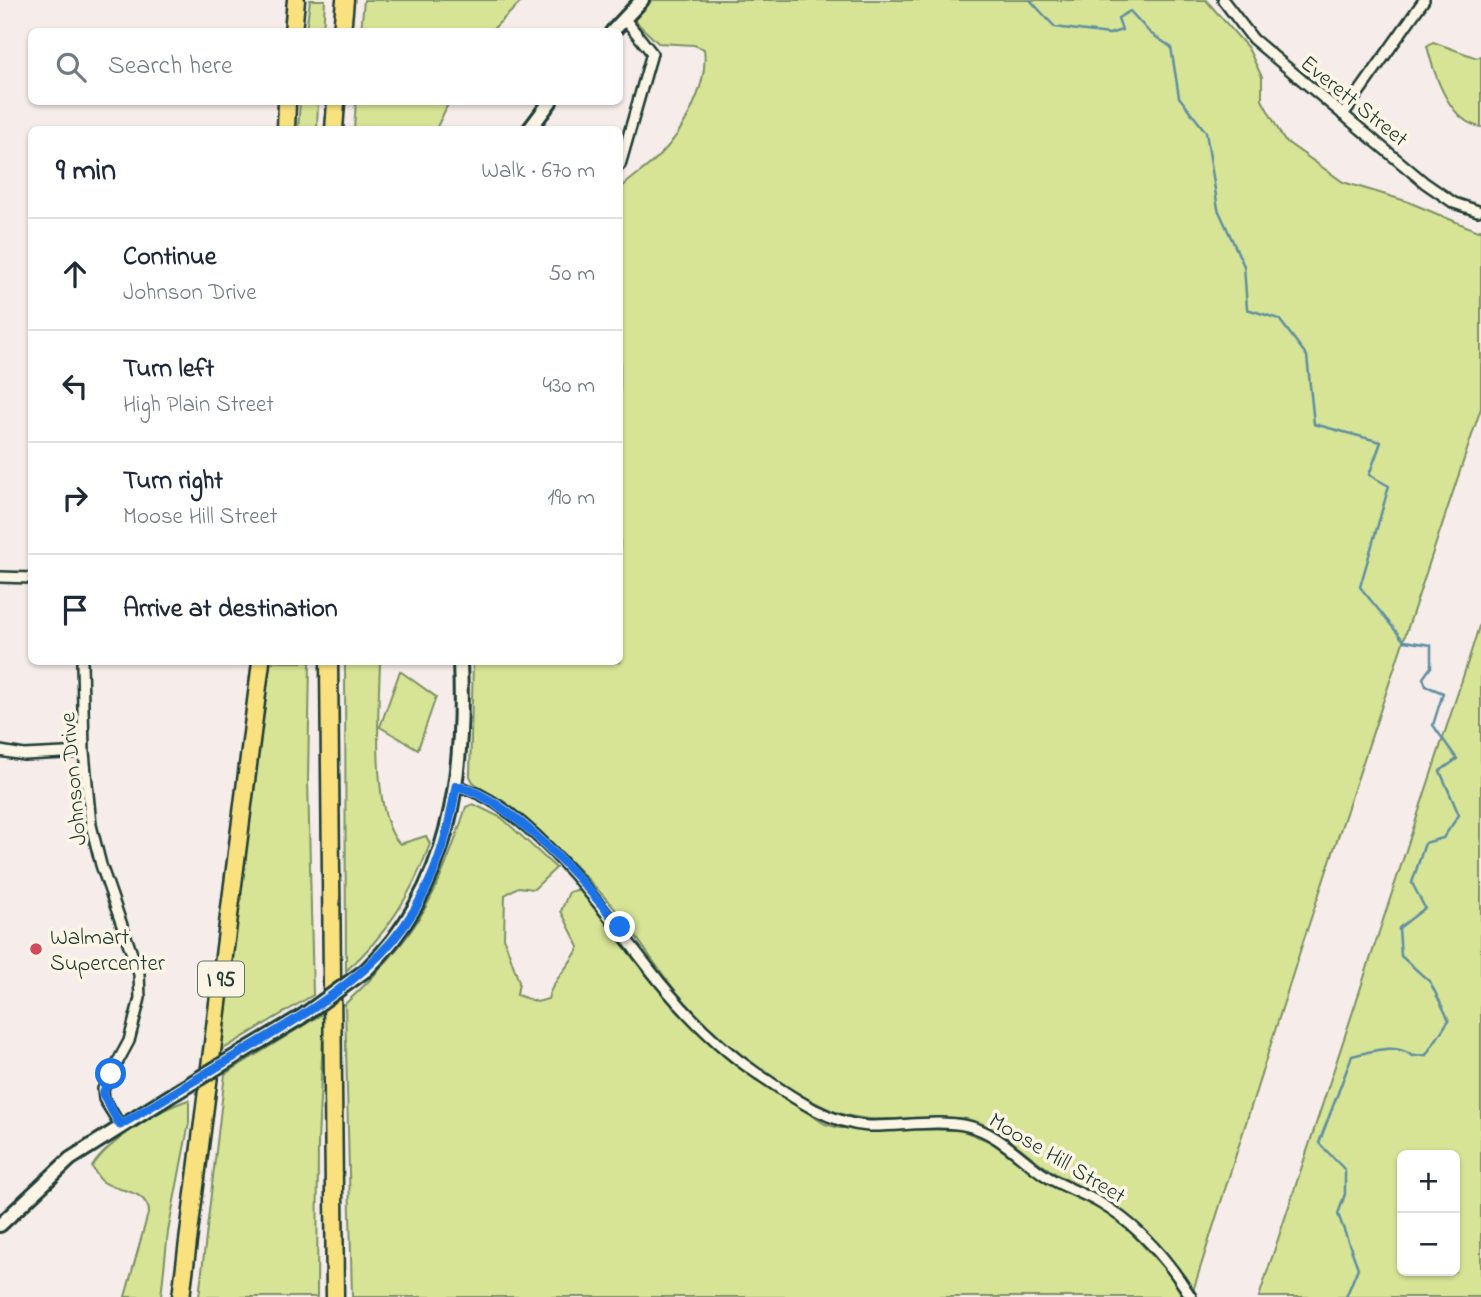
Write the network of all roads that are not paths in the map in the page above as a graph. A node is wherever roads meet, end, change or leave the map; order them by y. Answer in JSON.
{"nodes":[{"id":1,"x":296,"y":0,"type":"edge"},
{"id":2,"x":345,"y":0,"type":"edge"},
{"id":3,"x":642,"y":0,"type":"edge"},
{"id":4,"x":1223,"y":0,"type":"edge"},
{"id":5,"x":1424,"y":0,"type":"edge"},
{"id":6,"x":624,"y":18,"type":"junction"},
{"id":7,"x":293,"y":28,"type":"edge"},
{"id":8,"x":342,"y":28,"type":"edge"},
{"id":9,"x":615,"y":28,"type":"edge"},
{"id":10,"x":287,"y":105,"type":"edge"},
{"id":11,"x":336,"y":105,"type":"edge"},
{"id":12,"x":548,"y":105,"type":"edge"},
{"id":13,"x":1343,"y":115,"type":"junction"},
{"id":14,"x":286,"y":126,"type":"edge"},
{"id":15,"x":334,"y":126,"type":"edge"},
{"id":16,"x":531,"y":126,"type":"edge"},
{"id":17,"x":623,"y":155,"type":"edge"},
{"id":18,"x":1478,"y":211,"type":"dead end"},
{"id":19,"x":0,"y":577,"type":"edge"},
{"id":20,"x":28,"y":578,"type":"edge"},
{"id":21,"x":82,"y":665,"type":"edge"},
{"id":22,"x":261,"y":665,"type":"edge"},
{"id":23,"x":329,"y":665,"type":"edge"},
{"id":24,"x":460,"y":665,"type":"edge"},
{"id":25,"x":0,"y":751,"type":"edge"},
{"id":26,"x":84,"y":752,"type":"junction"},
{"id":27,"x":456,"y":786,"type":"junction"},
{"id":28,"x":120,"y":1125,"type":"junction"},
{"id":29,"x":0,"y":1225,"type":"edge"},
{"id":30,"x":181,"y":1297,"type":"edge"},
{"id":31,"x":335,"y":1297,"type":"edge"},
{"id":32,"x":1191,"y":1297,"type":"edge"}],
"edges":[{"from":1,"to":7,"type":"highway"},
{"from":2,"to":8,"type":"highway"},
{"from":3,"to":6,"type":"main road"},
{"from":4,"to":13,"type":"street","name":"Everett Street"},
{"from":5,"to":13,"type":"street"},
{"from":6,"to":9,"type":"main road"},
{"from":6,"to":17,"type":"street"},
{"from":10,"to":14,"type":"highway"},
{"from":11,"to":15,"type":"highway"},
{"from":12,"to":16,"type":"main road"},
{"from":13,"to":18,"type":"street","name":"Everett Street"},
{"from":19,"to":20,"type":"street"},
{"from":21,"to":26,"type":"street","name":"Johnson Drive"},
{"from":22,"to":30,"type":"highway","number":"I 95"},
{"from":23,"to":31,"type":"highway"},
{"from":24,"to":27,"type":"main road"},
{"from":25,"to":26,"type":"street"},
{"from":26,"to":28,"type":"street","name":"Johnson Drive"},
{"from":27,"to":28,"type":"main road","bridge":true},
{"from":27,"to":32,"type":"street","name":"Moose Hill Street"},
{"from":28,"to":29,"type":"main road"}]}
